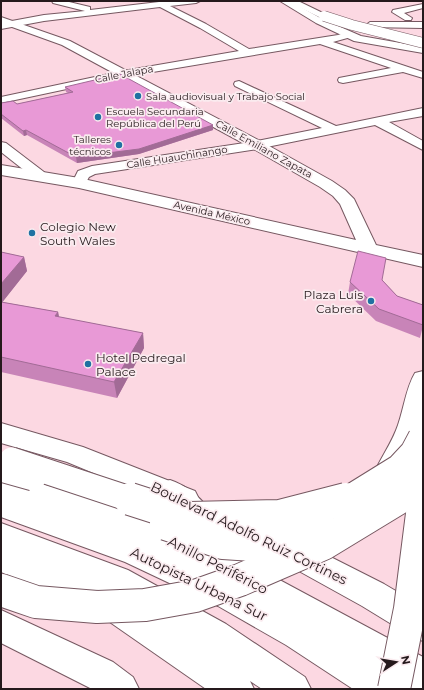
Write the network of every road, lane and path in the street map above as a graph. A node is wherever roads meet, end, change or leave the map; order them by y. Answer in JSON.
{"nodes":[{"id":1,"x":56,"y":1,"type":"edge"},
{"id":2,"x":152,"y":1,"type":"edge"},
{"id":3,"x":196,"y":1,"type":"edge"},
{"id":4,"x":284,"y":1,"type":"edge"},
{"id":5,"x":291,"y":1,"type":"edge"},
{"id":6,"x":298,"y":1,"type":"edge"},
{"id":7,"x":302,"y":1,"type":"edge"},
{"id":8,"x":161,"y":5,"type":"junction"},
{"id":9,"x":423,"y":6,"type":"edge"},
{"id":10,"x":96,"y":12,"type":"junction"},
{"id":11,"x":423,"y":16,"type":"edge"},
{"id":12,"x":337,"y":18,"type":"junction"},
{"id":13,"x":407,"y":18,"type":"junction"},
{"id":14,"x":319,"y":21,"type":"junction"},
{"id":15,"x":5,"y":23,"type":"edge"},
{"id":16,"x":374,"y":25,"type":"junction"},
{"id":17,"x":423,"y":25,"type":"edge"},
{"id":18,"x":353,"y":37,"type":"junction"},
{"id":19,"x":319,"y":40,"type":"junction"},
{"id":20,"x":423,"y":44,"type":"edge"},
{"id":21,"x":247,"y":52,"type":"junction"},
{"id":22,"x":403,"y":69,"type":"junction"},
{"id":23,"x":123,"y":74,"type":"junction"},
{"id":24,"x":423,"y":75,"type":"edge"},
{"id":25,"x":343,"y":80,"type":"dead end"},
{"id":26,"x":239,"y":84,"type":"dead end"},
{"id":27,"x":1,"y":100,"type":"edge"},
{"id":28,"x":423,"y":112,"type":"edge"},
{"id":29,"x":377,"y":121,"type":"junction"},
{"id":30,"x":335,"y":130,"type":"junction"},
{"id":31,"x":257,"y":145,"type":"junction"},
{"id":32,"x":1,"y":146,"type":"edge"},
{"id":33,"x":423,"y":146,"type":"edge"},
{"id":34,"x":1,"y":170,"type":"edge"},
{"id":35,"x":39,"y":175,"type":"junction"},
{"id":36,"x":79,"y":183,"type":"junction"},
{"id":37,"x":368,"y":248,"type":"junction"},
{"id":38,"x":423,"y":261,"type":"edge"},
{"id":39,"x":423,"y":379,"type":"edge"},
{"id":40,"x":423,"y":431,"type":"edge"},
{"id":41,"x":1,"y":433,"type":"edge"},
{"id":42,"x":423,"y":461,"type":"edge"},
{"id":43,"x":4,"y":467,"type":"edge"},
{"id":44,"x":423,"y":477,"type":"edge"},
{"id":45,"x":170,"y":491,"type":"junction"},
{"id":46,"x":1,"y":505,"type":"edge"},
{"id":47,"x":423,"y":506,"type":"edge"},
{"id":48,"x":258,"y":534,"type":"junction"},
{"id":49,"x":1,"y":536,"type":"edge"},
{"id":50,"x":1,"y":558,"type":"edge"},
{"id":51,"x":1,"y":590,"type":"edge"},
{"id":52,"x":309,"y":612,"type":"junction"},
{"id":53,"x":423,"y":625,"type":"edge"},
{"id":54,"x":1,"y":626,"type":"edge"},
{"id":55,"x":423,"y":676,"type":"edge"},
{"id":56,"x":121,"y":689,"type":"edge"},
{"id":57,"x":236,"y":689,"type":"edge"},
{"id":58,"x":293,"y":689,"type":"edge"},
{"id":59,"x":384,"y":689,"type":"edge"},
{"id":60,"x":394,"y":689,"type":"edge"}],
"edges":[{"from":1,"to":10,"type":"street"},
{"from":2,"to":8,"type":"street"},
{"from":3,"to":8,"type":"street"},
{"from":4,"to":14,"type":"main road"},
{"from":5,"to":12,"type":"main road","bridge":true},
{"from":6,"to":20,"type":"main road","bridge":true},
{"from":7,"to":12,"type":"main road"},
{"from":8,"to":10,"type":"street"},
{"from":8,"to":21,"type":"street"},
{"from":9,"to":13,"type":"street"},
{"from":10,"to":15,"type":"street"},
{"from":11,"to":13,"type":"street"},
{"from":12,"to":14,"type":"main road"},
{"from":12,"to":16,"type":"main road"},
{"from":12,"to":20,"type":"main road","bridge":true},
{"from":13,"to":16,"type":"street"},
{"from":14,"to":18,"type":"main road"},
{"from":15,"to":23,"type":"main road","name":"Calle Emiliano Zapata"},
{"from":16,"to":17,"type":"street"},
{"from":16,"to":20,"type":"main road"},
{"from":18,"to":19,"type":"street","name":"Calle Jalapa"},
{"from":18,"to":20,"type":"main road"},
{"from":19,"to":21,"type":"street","name":"Calle Jalapa"},
{"from":19,"to":22,"type":"street"},
{"from":21,"to":23,"type":"street","name":"Calle Jalapa"},
{"from":22,"to":24,"type":"street"},
{"from":22,"to":25,"type":"street"},
{"from":23,"to":27,"type":"street","name":"Calle Jalapa"},
{"from":23,"to":31,"type":"main road","name":"Calle Emiliano Zapata"},
{"from":26,"to":30,"type":"street"},
{"from":28,"to":29,"type":"street","name":"Calle Huauchinango"},
{"from":29,"to":30,"type":"street","name":"Calle Huauchinango"},
{"from":29,"to":33,"type":"street"},
{"from":30,"to":31,"type":"street","name":"Calle Huauchinango"},
{"from":31,"to":36,"type":"street","name":"Calle Huauchinango"},
{"from":31,"to":37,"type":"main road","name":"Calle Emiliano Zapata"},
{"from":32,"to":35,"type":"street"},
{"from":34,"to":35,"type":"main road","name":"Avenida México"},
{"from":35,"to":36,"type":"main road","name":"Avenida México"},
{"from":36,"to":37,"type":"main road","name":"Avenida México"},
{"from":37,"to":38,"type":"main road","name":"Avenida México"},
{"from":39,"to":48,"type":"main road"},
{"from":40,"to":43,"type":"main road","bridge":true},
{"from":41,"to":45,"type":"main road","name":"Boulevard Adolfo Ruiz Cortines"},
{"from":42,"to":43,"type":"main road","bridge":true},
{"from":43,"to":52,"type":"main road","name":"Anillo Periférico"},
{"from":44,"to":51,"type":"main road","bridge":true},
{"from":45,"to":48,"type":"main road","name":"Boulevard Adolfo Ruiz Cortines"},
{"from":45,"to":52,"type":"main road"},
{"from":46,"to":59,"type":"main road","name":"Autopista Urbana Sur"},
{"from":47,"to":60,"type":"main road","bridge":true},
{"from":48,"to":53,"type":"main road","name":"Boulevard Adolfo Ruiz Cortines"},
{"from":49,"to":58,"type":"main road"},
{"from":50,"to":57,"type":"main road"},
{"from":52,"to":55,"type":"main road","name":"Anillo Periférico"},
{"from":54,"to":56,"type":"main road"}]}
